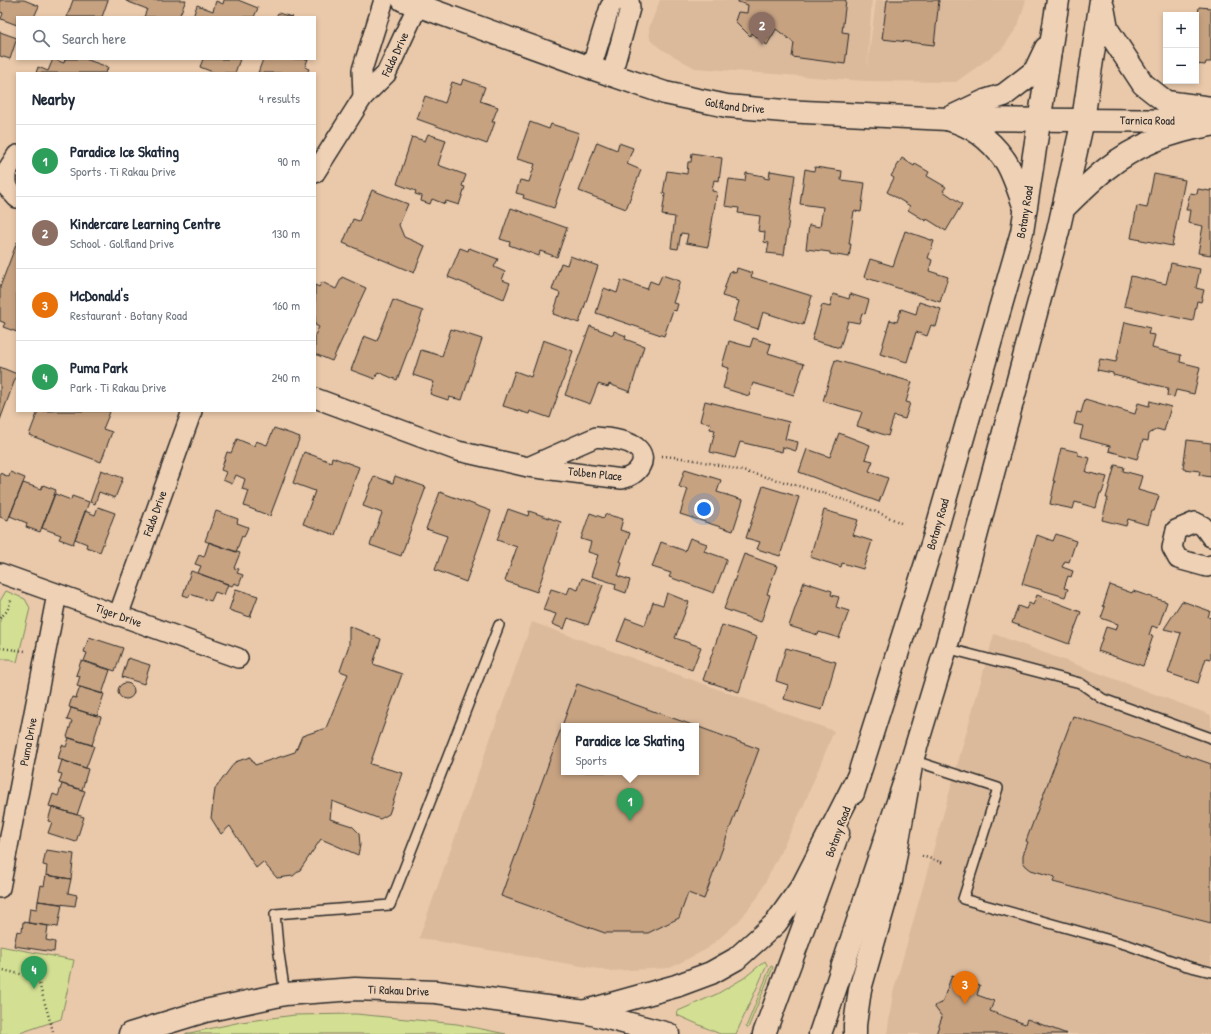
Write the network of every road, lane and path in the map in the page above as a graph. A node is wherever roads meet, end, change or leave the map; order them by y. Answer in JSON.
{"nodes":[{"id":1,"x":384,"y":0,"type":"edge"},
{"id":2,"x":615,"y":0,"type":"edge"},
{"id":3,"x":629,"y":0,"type":"edge"},
{"id":4,"x":1058,"y":0,"type":"edge"},
{"id":5,"x":1101,"y":0,"type":"edge"},
{"id":6,"x":410,"y":3,"type":"edge"},
{"id":7,"x":1053,"y":34,"type":"junction"},
{"id":8,"x":591,"y":68,"type":"junction"},
{"id":9,"x":612,"y":74,"type":"junction"},
{"id":10,"x":363,"y":97,"type":"junction"},
{"id":11,"x":1211,"y":108,"type":"edge"},
{"id":12,"x":947,"y":119,"type":"junction"},
{"id":13,"x":1040,"y":120,"type":"junction"},
{"id":14,"x":1083,"y":120,"type":"junction"},
{"id":15,"x":1211,"y":121,"type":"edge"},
{"id":16,"x":1211,"y":125,"type":"edge"},
{"id":17,"x":16,"y":157,"type":"edge"},
{"id":18,"x":316,"y":171,"type":"edge"},
{"id":19,"x":16,"y":197,"type":"edge"},
{"id":20,"x":1062,"y":208,"type":"junction"},
{"id":21,"x":1025,"y":209,"type":"junction"},
{"id":22,"x":316,"y":398,"type":"edge"},
{"id":23,"x":192,"y":412,"type":"edge"},
{"id":24,"x":640,"y":454,"type":"junction"},
{"id":25,"x":528,"y":467,"type":"junction"},
{"id":26,"x":902,"y":523,"type":"dead end"},
{"id":27,"x":1211,"y":537,"type":"edge"},
{"id":28,"x":1211,"y":565,"type":"edge"},
{"id":29,"x":0,"y":573,"type":"edge"},
{"id":30,"x":57,"y":594,"type":"junction"},
{"id":31,"x":118,"y":616,"type":"junction"},
{"id":32,"x":498,"y":625,"type":"dead end"},
{"id":33,"x":946,"y":648,"type":"junction"},
{"id":34,"x":238,"y":658,"type":"dead end"},
{"id":35,"x":1211,"y":738,"type":"edge"},
{"id":36,"x":912,"y":760,"type":"junction"},
{"id":37,"x":859,"y":775,"type":"junction"},
{"id":38,"x":922,"y":856,"type":"dead end"},
{"id":39,"x":944,"y":863,"type":"dead end"},
{"id":40,"x":0,"y":888,"type":"edge"},
{"id":41,"x":0,"y":969,"type":"edge"},
{"id":42,"x":1211,"y":972,"type":"edge"},
{"id":43,"x":285,"y":994,"type":"junction"},
{"id":44,"x":585,"y":1012,"type":"junction"},
{"id":45,"x":52,"y":1031,"type":"dead end"},
{"id":46,"x":130,"y":1034,"type":"edge"},
{"id":47,"x":668,"y":1034,"type":"edge"},
{"id":48,"x":764,"y":1034,"type":"edge"},
{"id":49,"x":820,"y":1034,"type":"edge"},
{"id":50,"x":855,"y":1034,"type":"edge"}],
"edges":[{"from":1,"to":10,"type":"street","name":"Faldo Drive"},
{"from":2,"to":8,"type":"street"},
{"from":3,"to":9,"type":"street"},
{"from":4,"to":7,"type":"main road","name":"Botany Road"},
{"from":5,"to":11,"type":"main road"},
{"from":5,"to":14,"type":"main road"},
{"from":6,"to":8,"type":"main road","name":"Golfland Drive"},
{"from":6,"to":10,"type":"street","name":"Faldo Drive"},
{"from":7,"to":12,"type":"main road"},
{"from":7,"to":13,"type":"main road","name":"Botany Road"},
{"from":8,"to":9,"type":"main road","name":"Golfland Drive"},
{"from":9,"to":12,"type":"main road","name":"Golfland Drive"},
{"from":10,"to":18,"type":"street","name":"Faldo Drive"},
{"from":12,"to":13,"type":"main road","name":"Golfland Drive"},
{"from":12,"to":21,"type":"main road"},
{"from":13,"to":14,"type":"main road","name":"Golfland Drive"},
{"from":13,"to":21,"type":"main road","name":"Botany Road"},
{"from":14,"to":15,"type":"main road","name":"Tarnica Road"},
{"from":14,"to":20,"type":"main road"},
{"from":16,"to":20,"type":"main road"},
{"from":17,"to":19,"type":"street"},
{"from":20,"to":33,"type":"main road"},
{"from":21,"to":37,"type":"main road","name":"Botany Road"},
{"from":22,"to":25,"type":"street","name":"Tolben Place"},
{"from":23,"to":31,"type":"street","name":"Faldo Drive"},
{"from":24,"to":25,"type":"street","name":"Tolben Place"},
{"from":24,"to":25,"type":"street","name":"Tolben Place"},
{"from":24,"to":26,"type":"path"},
{"from":27,"to":28,"type":"street"},
{"from":29,"to":30,"type":"street","name":"Tiger Drive"},
{"from":30,"to":31,"type":"street","name":"Tiger Drive"},
{"from":30,"to":40,"type":"street","name":"Puma Drive"},
{"from":31,"to":34,"type":"street","name":"Tiger Drive"},
{"from":32,"to":43,"type":"lane"},
{"from":33,"to":35,"type":"lane"},
{"from":33,"to":36,"type":"main road"},
{"from":36,"to":42,"type":"lane"},
{"from":36,"to":49,"type":"main road"},
{"from":36,"to":50,"type":"main road"},
{"from":37,"to":44,"type":"main road"},
{"from":37,"to":48,"type":"main road","name":"Botany Road"},
{"from":38,"to":39,"type":"path"},
{"from":41,"to":45,"type":"path"},
{"from":43,"to":44,"type":"main road","name":"Ti Rakau Drive"},
{"from":43,"to":46,"type":"main road","name":"Ti Rakau Drive"},
{"from":44,"to":47,"type":"main road","name":"Ti Rakau Drive"}]}
